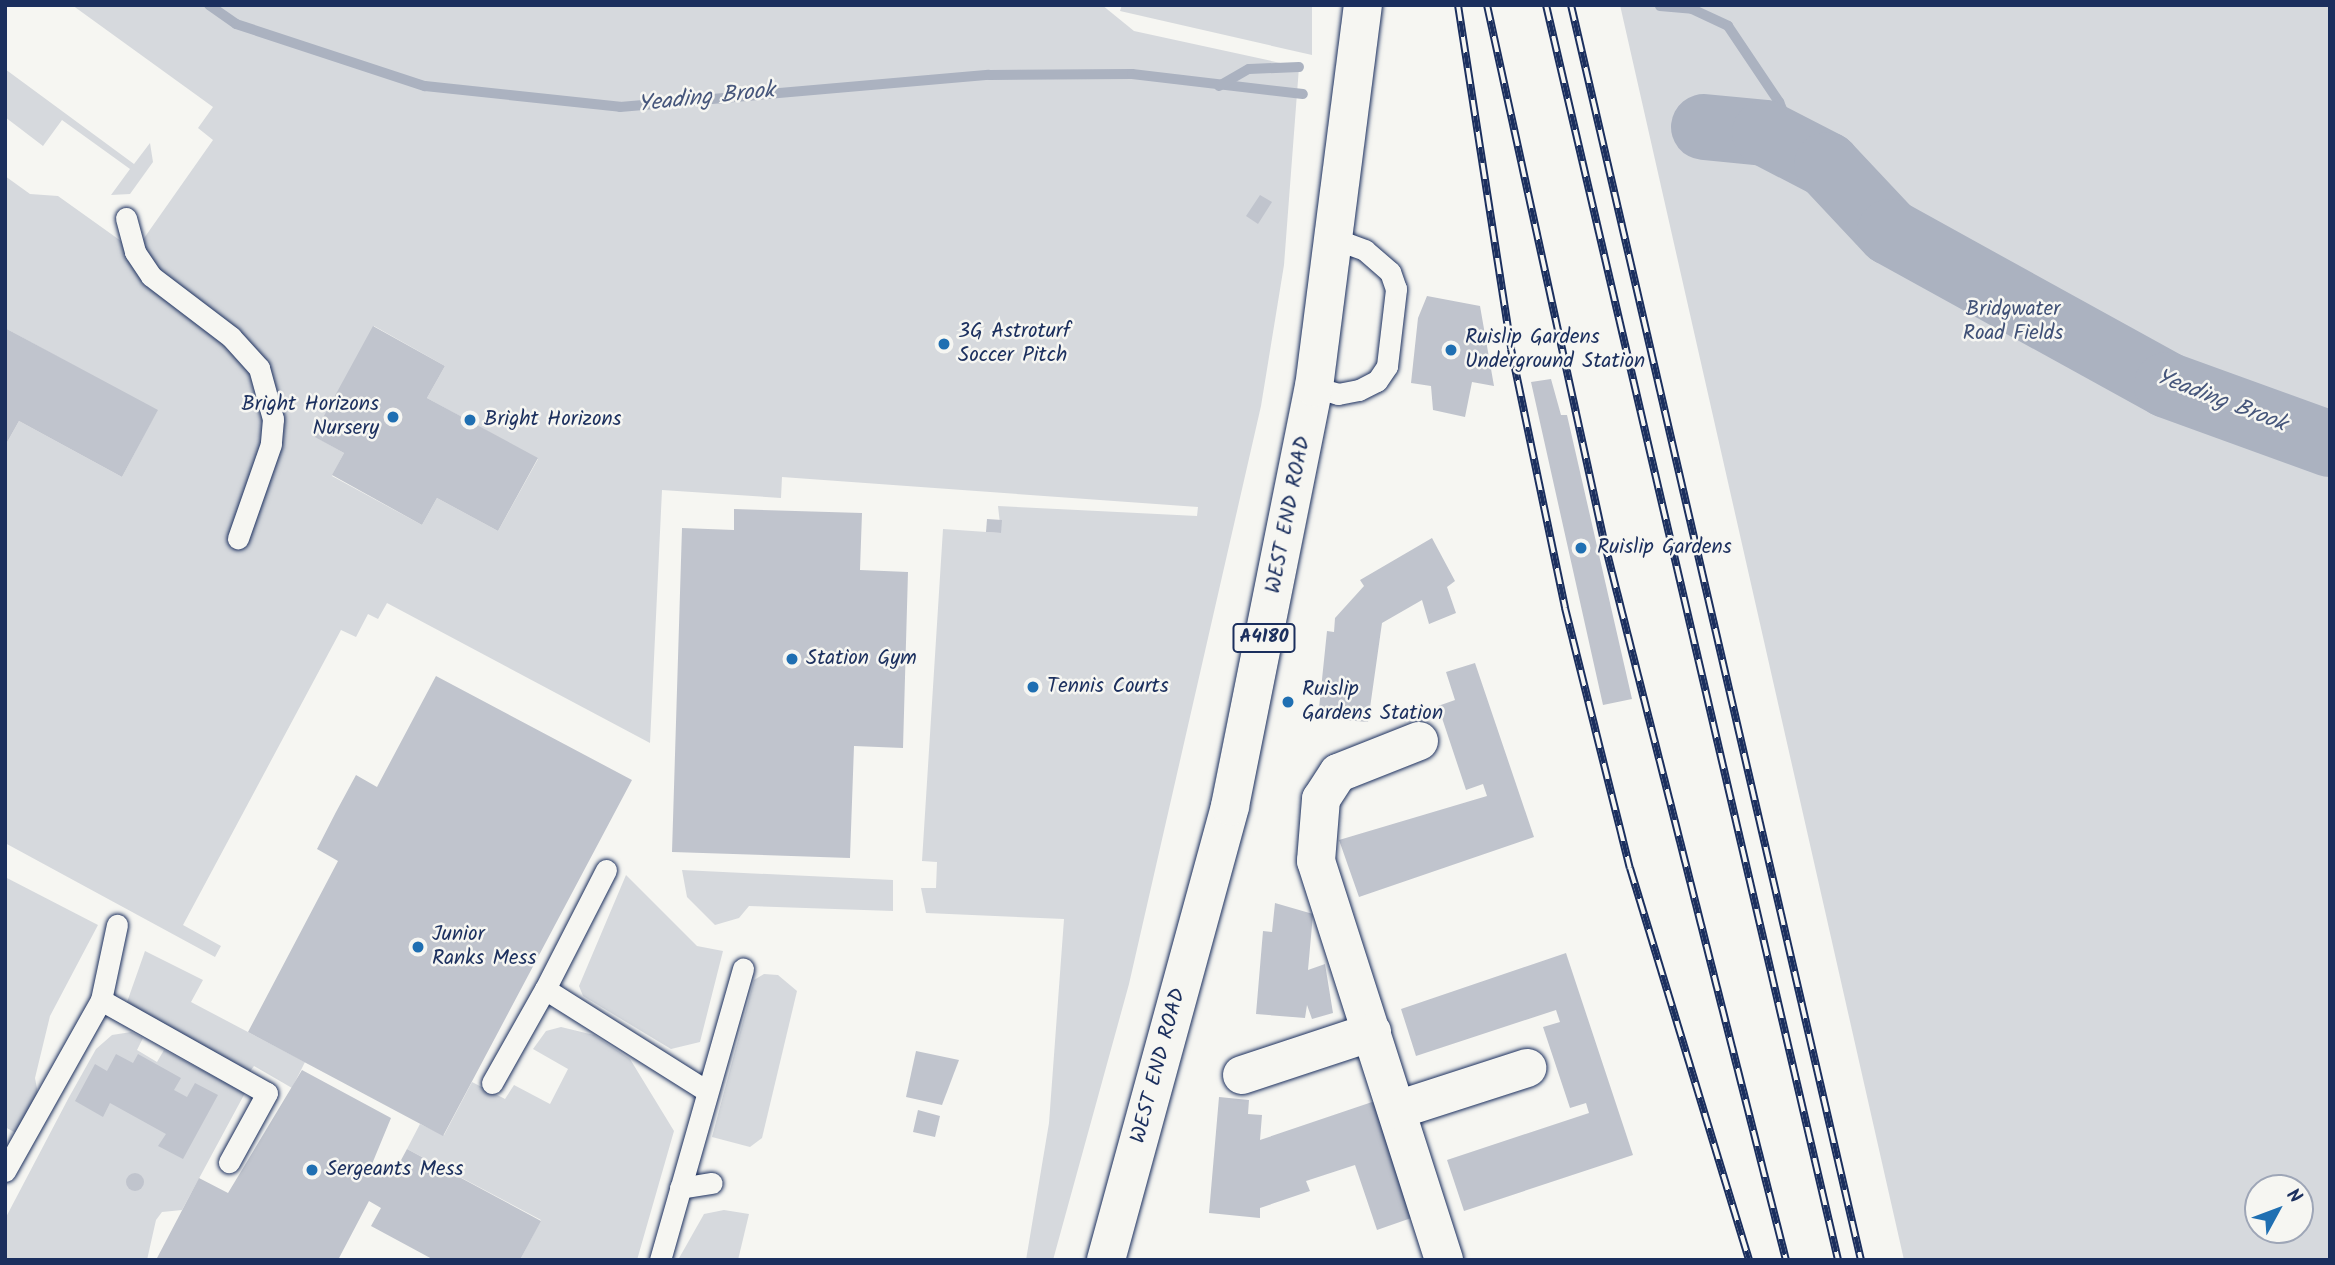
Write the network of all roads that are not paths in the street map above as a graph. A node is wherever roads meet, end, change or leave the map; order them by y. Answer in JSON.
{"nodes":[{"id":1,"x":1363,"y":5,"type":"edge"},
{"id":2,"x":126,"y":218,"type":"dead end"},
{"id":3,"x":1334,"y":239,"type":"junction"},
{"id":4,"x":1314,"y":387,"type":"junction"},
{"id":5,"x":238,"y":538,"type":"dead end"},
{"id":6,"x":1419,"y":741,"type":"dead end"},
{"id":7,"x":606,"y":870,"type":"dead end"},
{"id":8,"x":117,"y":925,"type":"dead end"},
{"id":9,"x":743,"y":969,"type":"dead end"},
{"id":10,"x":545,"y":989,"type":"junction"},
{"id":11,"x":101,"y":1000,"type":"junction"},
{"id":12,"x":1372,"y":1032,"type":"junction"},
{"id":13,"x":1527,"y":1068,"type":"dead end"},
{"id":14,"x":1242,"y":1075,"type":"dead end"},
{"id":15,"x":492,"y":1083,"type":"dead end"},
{"id":16,"x":707,"y":1091,"type":"junction"},
{"id":17,"x":1397,"y":1110,"type":"junction"},
{"id":18,"x":229,"y":1162,"type":"dead end"},
{"id":19,"x":5,"y":1171,"type":"edge"},
{"id":20,"x":712,"y":1184,"type":"dead end"},
{"id":21,"x":680,"y":1188,"type":"junction"},
{"id":22,"x":660,"y":1260,"type":"edge"},
{"id":23,"x":1106,"y":1260,"type":"edge"},
{"id":24,"x":1444,"y":1260,"type":"edge"}],
"edges":[{"from":1,"to":3,"type":"main road","name":"WEST END ROAD","number":"A4180"},
{"from":2,"to":5,"type":"lane"},
{"from":3,"to":4,"type":"main road","name":"WEST END ROAD","number":"A4180"},
{"from":3,"to":4,"type":"lane"},
{"from":4,"to":23,"type":"main road","name":"WEST END ROAD","number":"A4180"},
{"from":6,"to":12,"type":"main road"},
{"from":7,"to":10,"type":"lane"},
{"from":8,"to":11,"type":"lane"},
{"from":9,"to":16,"type":"lane"},
{"from":10,"to":15,"type":"lane"},
{"from":10,"to":16,"type":"lane"},
{"from":11,"to":18,"type":"lane"},
{"from":11,"to":19,"type":"lane"},
{"from":12,"to":14,"type":"main road"},
{"from":12,"to":17,"type":"main road"},
{"from":13,"to":17,"type":"main road"},
{"from":16,"to":21,"type":"lane"},
{"from":17,"to":24,"type":"main road"},
{"from":20,"to":21,"type":"lane"},
{"from":21,"to":22,"type":"lane"}]}
